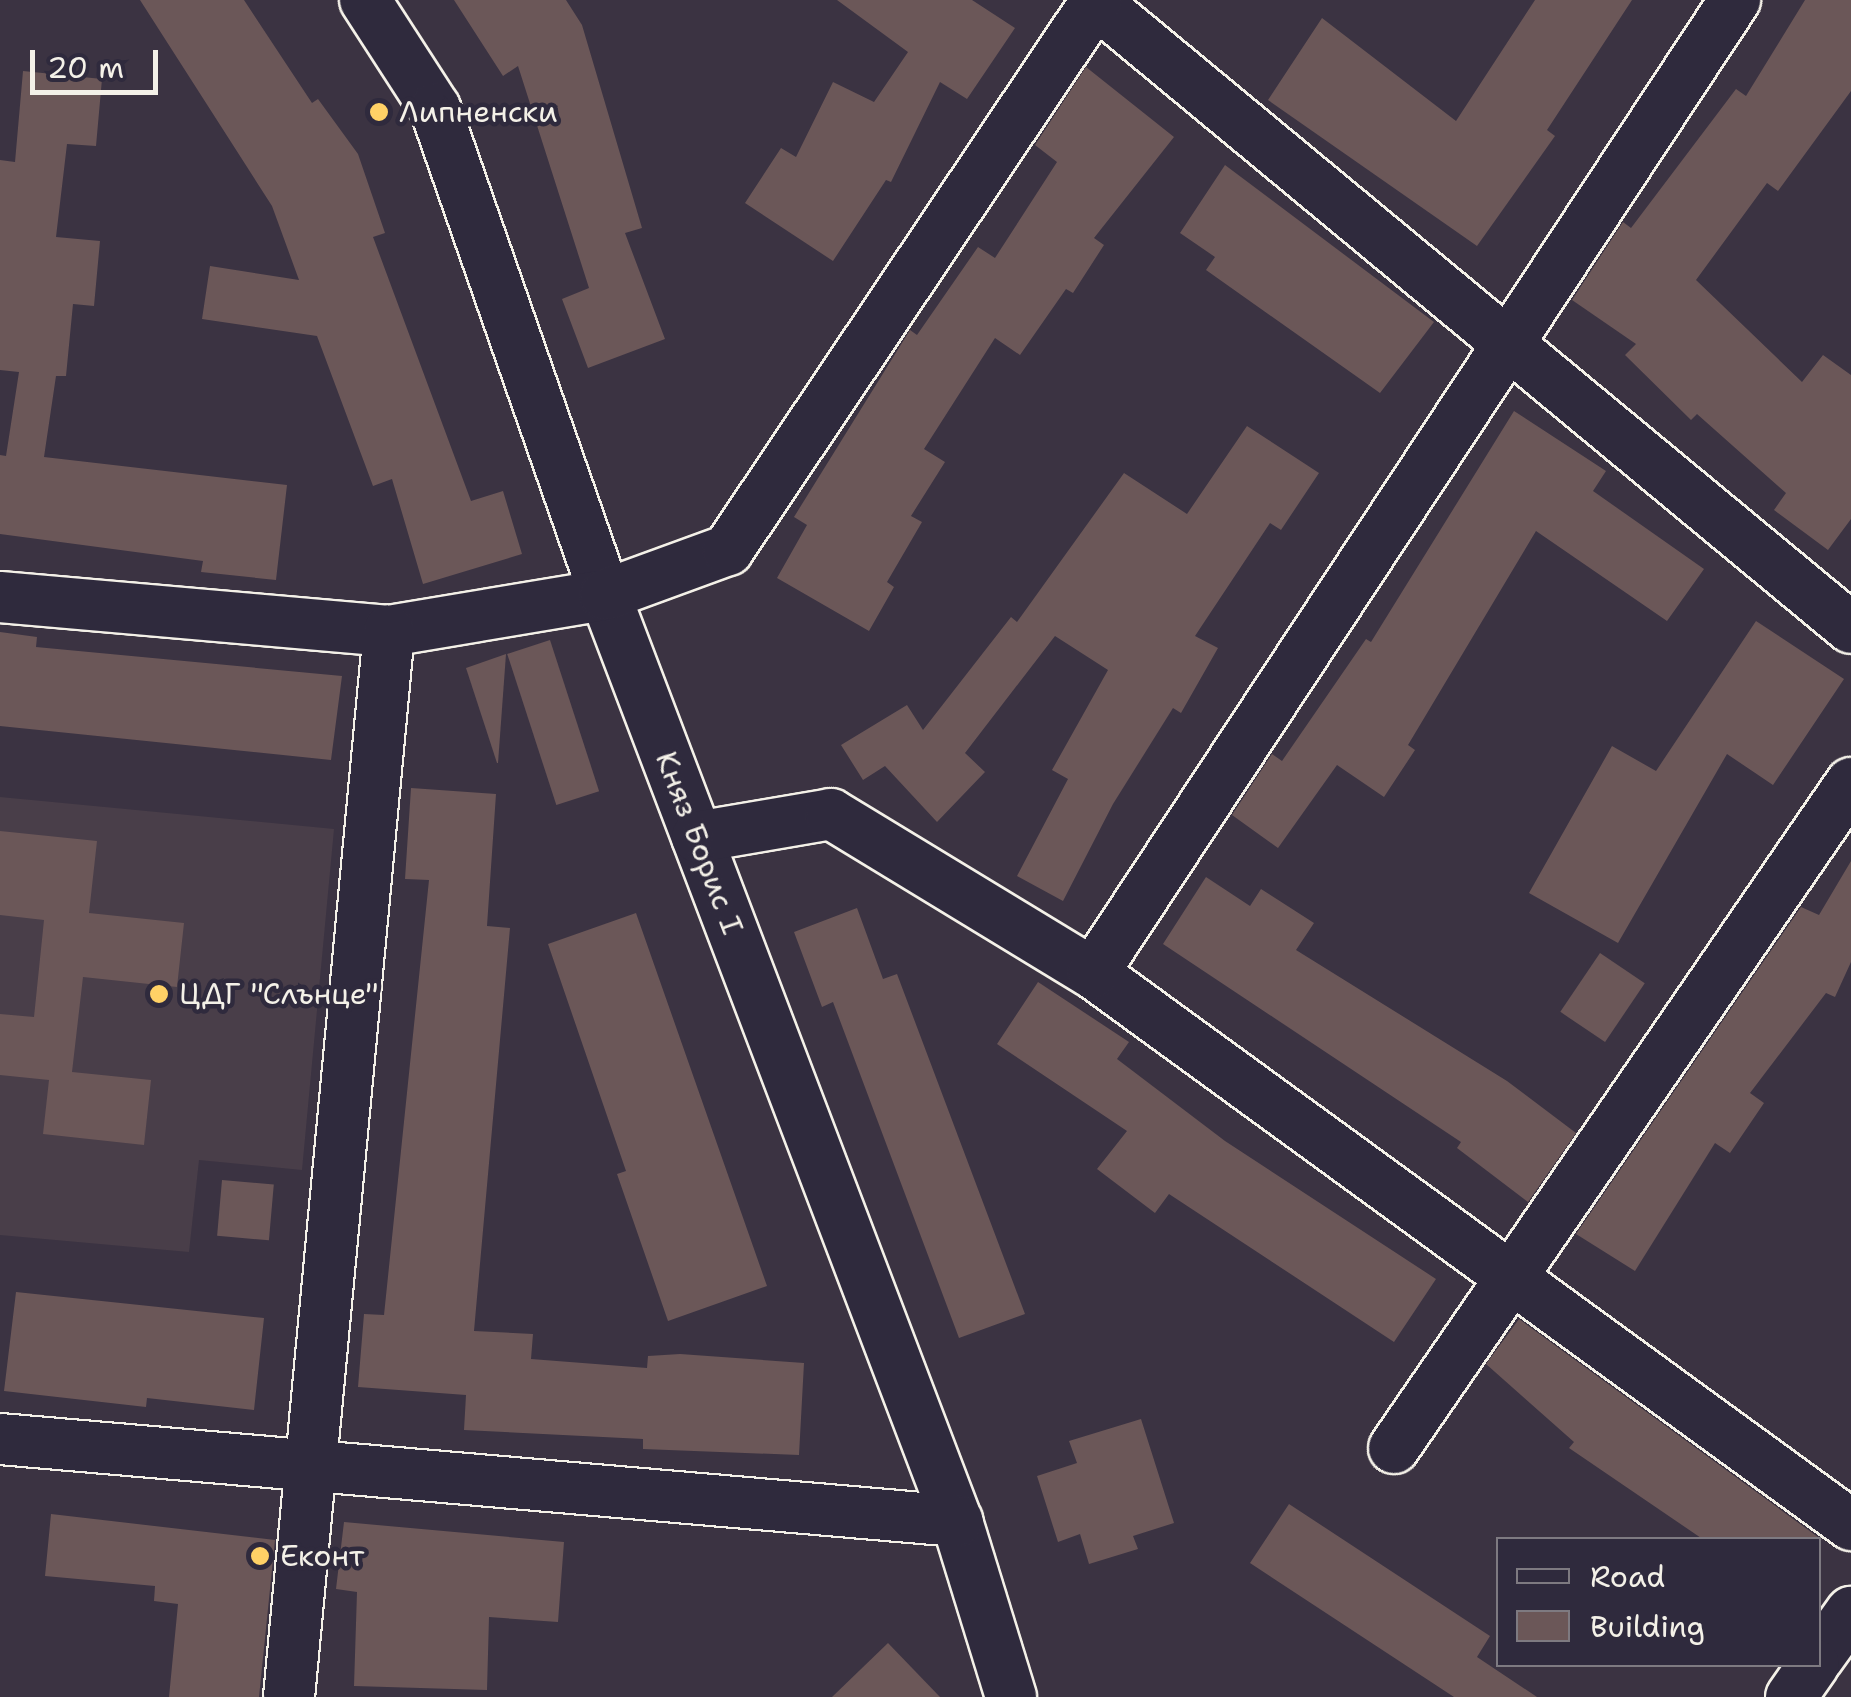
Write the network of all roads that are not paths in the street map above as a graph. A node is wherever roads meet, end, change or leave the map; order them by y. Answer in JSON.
{"nodes":[{"id":1,"x":365,"y":0,"type":"edge"},
{"id":2,"x":1736,"y":0,"type":"edge"},
{"id":3,"x":1095,"y":1,"type":"edge"},
{"id":4,"x":1506,"y":344,"type":"junction"},
{"id":5,"x":605,"y":595,"type":"junction"},
{"id":6,"x":0,"y":598,"type":"edge"},
{"id":7,"x":1851,"y":628,"type":"edge"},
{"id":8,"x":389,"y":632,"type":"junction"},
{"id":9,"x":1851,"y":783,"type":"edge"},
{"id":10,"x":697,"y":837,"type":"junction"},
{"id":11,"x":1093,"y":972,"type":"junction"},
{"id":12,"x":1507,"y":1280,"type":"junction"},
{"id":13,"x":0,"y":1439,"type":"edge"},
{"id":14,"x":1394,"y":1448,"type":"dead end"},
{"id":15,"x":313,"y":1466,"type":"junction"},
{"id":16,"x":957,"y":1521,"type":"junction"},
{"id":17,"x":1851,"y":1525,"type":"edge"},
{"id":18,"x":1851,"y":1612,"type":"edge"},
{"id":19,"x":1821,"y":1654,"type":"edge"},
{"id":20,"x":1812,"y":1667,"type":"edge"},
{"id":21,"x":289,"y":1697,"type":"edge"},
{"id":22,"x":1012,"y":1697,"type":"edge"},
{"id":23,"x":1790,"y":1697,"type":"edge"}],
"edges":[{"from":1,"to":5,"type":"street","name":"Княз Борис I"},
{"from":2,"to":4,"type":"street"},
{"from":3,"to":4,"type":"street"},
{"from":3,"to":5,"type":"street"},
{"from":4,"to":7,"type":"street"},
{"from":4,"to":11,"type":"street"},
{"from":5,"to":8,"type":"street"},
{"from":5,"to":10,"type":"street","name":"Княз Борис I"},
{"from":6,"to":8,"type":"street"},
{"from":8,"to":15,"type":"street"},
{"from":9,"to":12,"type":"street"},
{"from":10,"to":11,"type":"street"},
{"from":10,"to":16,"type":"street","name":"Княз Борис I"},
{"from":11,"to":12,"type":"street"},
{"from":12,"to":14,"type":"street"},
{"from":12,"to":17,"type":"street"},
{"from":13,"to":15,"type":"street"},
{"from":15,"to":16,"type":"street"},
{"from":15,"to":21,"type":"street"},
{"from":16,"to":22,"type":"street","name":"Княз Борис I"},
{"from":18,"to":19,"type":"street"},
{"from":20,"to":23,"type":"street"}]}
